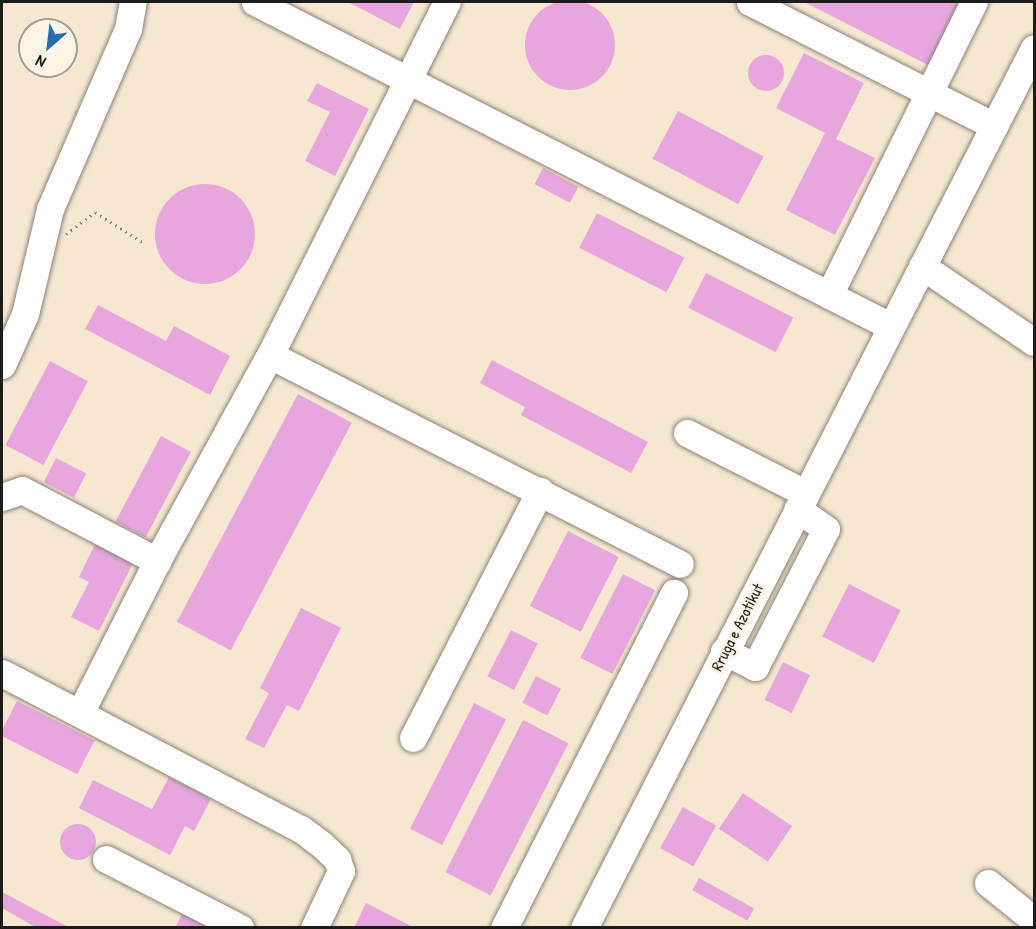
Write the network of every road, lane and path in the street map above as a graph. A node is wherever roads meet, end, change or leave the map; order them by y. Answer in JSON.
{"nodes":[{"id":1,"x":134,"y":2,"type":"edge"},
{"id":2,"x":255,"y":2,"type":"edge"},
{"id":3,"x":447,"y":2,"type":"edge"},
{"id":4,"x":750,"y":2,"type":"edge"},
{"id":5,"x":974,"y":2,"type":"edge"},
{"id":6,"x":1035,"y":48,"type":"edge"},
{"id":7,"x":408,"y":79,"type":"junction"},
{"id":8,"x":929,"y":93,"type":"junction"},
{"id":9,"x":994,"y":126,"type":"junction"},
{"id":10,"x":144,"y":243,"type":"dead end"},
{"id":11,"x":39,"y":251,"type":"junction"},
{"id":12,"x":922,"y":266,"type":"junction"},
{"id":13,"x":830,"y":295,"type":"junction"},
{"id":14,"x":890,"y":326,"type":"junction"},
{"id":15,"x":1035,"y":342,"type":"edge"},
{"id":16,"x":270,"y":355,"type":"junction"},
{"id":17,"x":2,"y":365,"type":"edge"},
{"id":18,"x":687,"y":433,"type":"dead end"},
{"id":19,"x":540,"y":490,"type":"junction"},
{"id":20,"x":2,"y":497,"type":"edge"},
{"id":21,"x":801,"y":501,"type":"junction"},
{"id":22,"x":157,"y":561,"type":"junction"},
{"id":23,"x":680,"y":564,"type":"dead end"},
{"id":24,"x":674,"y":592,"type":"dead end"},
{"id":25,"x":2,"y":673,"type":"edge"},
{"id":26,"x":80,"y":713,"type":"junction"},
{"id":27,"x":413,"y":738,"type":"dead end"},
{"id":28,"x":106,"y":859,"type":"dead end"},
{"id":29,"x":988,"y":882,"type":"dead end"},
{"id":30,"x":1035,"y":920,"type":"edge"},
{"id":31,"x":240,"y":927,"type":"edge"},
{"id":32,"x":314,"y":927,"type":"edge"},
{"id":33,"x":504,"y":927,"type":"edge"},
{"id":34,"x":584,"y":927,"type":"edge"}],
"edges":[{"from":1,"to":11,"type":"street"},
{"from":2,"to":7,"type":"street"},
{"from":3,"to":7,"type":"street"},
{"from":4,"to":8,"type":"street"},
{"from":5,"to":8,"type":"street"},
{"from":6,"to":9,"type":"street","name":"Rruga e Azotikut"},
{"from":7,"to":13,"type":"street"},
{"from":7,"to":16,"type":"street"},
{"from":8,"to":9,"type":"street"},
{"from":8,"to":13,"type":"street"},
{"from":9,"to":12,"type":"street","name":"Rruga e Azotikut"},
{"from":10,"to":11,"type":"path"},
{"from":11,"to":17,"type":"street"},
{"from":12,"to":14,"type":"street","name":"Rruga e Azotikut"},
{"from":12,"to":15,"type":"street"},
{"from":13,"to":14,"type":"street"},
{"from":14,"to":21,"type":"street","name":"Rruga e Azotikut"},
{"from":16,"to":19,"type":"street"},
{"from":16,"to":22,"type":"street"},
{"from":18,"to":21,"type":"street"},
{"from":19,"to":23,"type":"street"},
{"from":19,"to":27,"type":"street"},
{"from":20,"to":22,"type":"street"},
{"from":21,"to":34,"type":"street","name":"Rruga e Azotikut"},
{"from":22,"to":26,"type":"street"},
{"from":24,"to":33,"type":"street"},
{"from":25,"to":26,"type":"street"},
{"from":26,"to":32,"type":"street"},
{"from":28,"to":31,"type":"street"},
{"from":29,"to":30,"type":"street"}]}
